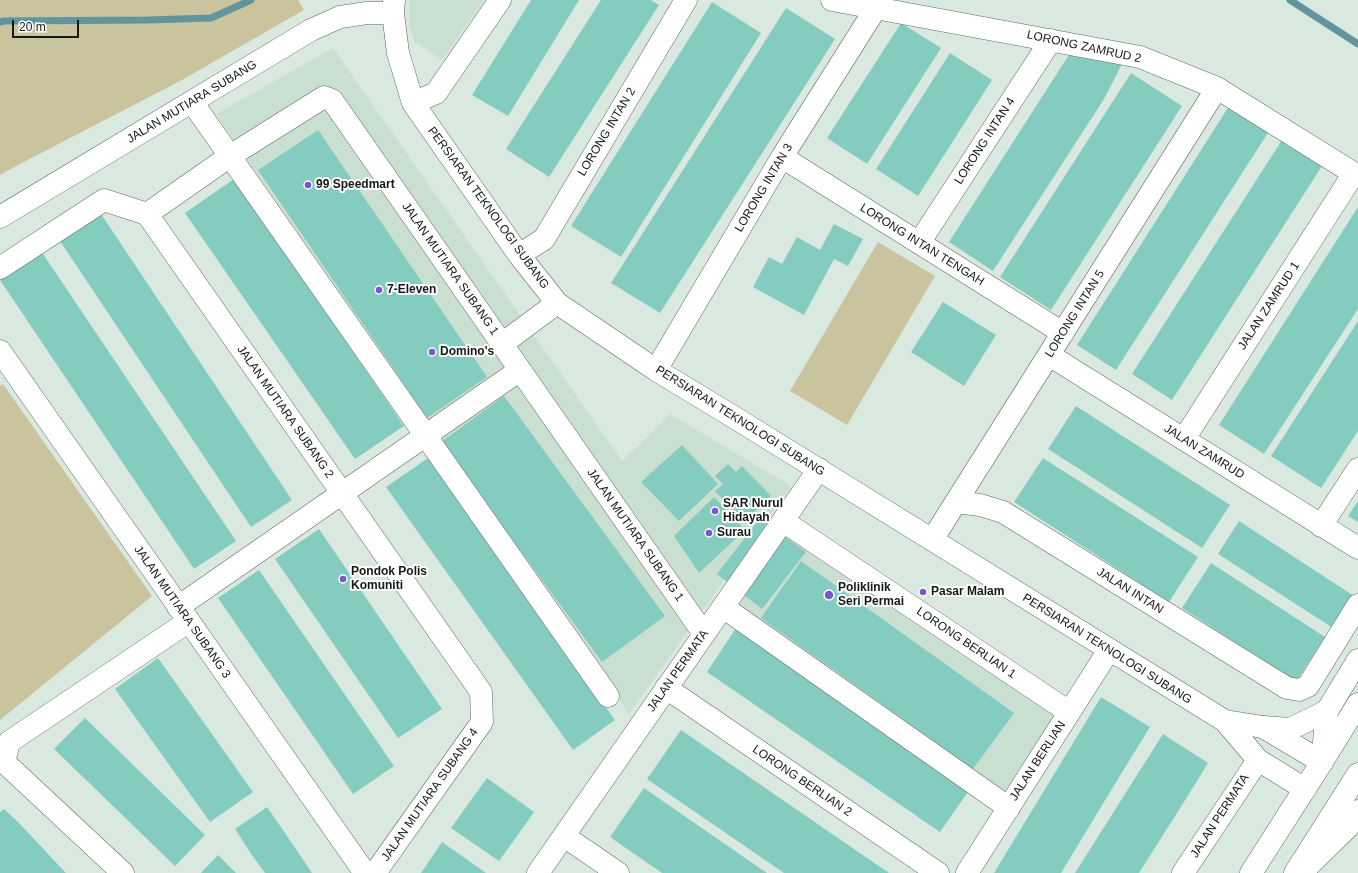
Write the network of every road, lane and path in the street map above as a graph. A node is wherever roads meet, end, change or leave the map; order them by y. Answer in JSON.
{"nodes":[{"id":1,"x":500,"y":0,"type":"edge"},
{"id":2,"x":686,"y":0,"type":"edge"},
{"id":3,"x":832,"y":0,"type":"edge"},
{"id":4,"x":394,"y":6,"type":"edge"},
{"id":5,"x":876,"y":8,"type":"junction"},
{"id":6,"x":1051,"y":40,"type":"junction"},
{"id":7,"x":1216,"y":88,"type":"junction"},
{"id":8,"x":192,"y":102,"type":"junction"},
{"id":9,"x":413,"y":103,"type":"junction"},
{"id":10,"x":230,"y":156,"type":"junction"},
{"id":11,"x":782,"y":157,"type":"junction"},
{"id":12,"x":1356,"y":174,"type":"edge"},
{"id":13,"x":147,"y":214,"type":"junction"},
{"id":14,"x":0,"y":217,"type":"edge"},
{"id":15,"x":919,"y":243,"type":"junction"},
{"id":16,"x":519,"y":255,"type":"junction"},
{"id":17,"x":0,"y":268,"type":"edge"},
{"id":18,"x":557,"y":304,"type":"junction"},
{"id":19,"x":1063,"y":333,"type":"junction"},
{"id":20,"x":502,"y":344,"type":"junction"},
{"id":21,"x":0,"y":351,"type":"edge"},
{"id":22,"x":1050,"y":355,"type":"junction"},
{"id":23,"x":520,"y":370,"type":"junction"},
{"id":24,"x":656,"y":370,"type":"junction"},
{"id":25,"x":425,"y":436,"type":"junction"},
{"id":26,"x":1184,"y":439,"type":"junction"},
{"id":27,"x":1358,"y":469,"type":"edge"},
{"id":28,"x":819,"y":470,"type":"junction"},
{"id":29,"x":342,"y":493,"type":"junction"},
{"id":30,"x":957,"y":502,"type":"junction"},
{"id":31,"x":783,"y":521,"type":"junction"},
{"id":32,"x":1321,"y":526,"type":"junction"},
{"id":33,"x":932,"y":540,"type":"junction"},
{"id":34,"x":1358,"y":548,"type":"edge"},
{"id":35,"x":1358,"y":605,"type":"edge"},
{"id":36,"x":723,"y":607,"type":"junction"},
{"id":37,"x":183,"y":614,"type":"junction"},
{"id":38,"x":704,"y":634,"type":"junction"},
{"id":39,"x":1109,"y":650,"type":"junction"},
{"id":40,"x":1358,"y":660,"type":"edge"},
{"id":41,"x":666,"y":688,"type":"junction"},
{"id":42,"x":481,"y":692,"type":"joint"},
{"id":43,"x":608,"y":696,"type":"dead end"},
{"id":44,"x":1327,"y":711,"type":"junction"},
{"id":45,"x":1069,"y":712,"type":"junction"},
{"id":46,"x":1353,"y":712,"type":"edge"},
{"id":47,"x":1225,"y":721,"type":"junction"},
{"id":48,"x":1263,"y":727,"type":"junction"},
{"id":49,"x":1258,"y":760,"type":"junction"},
{"id":50,"x":1322,"y":762,"type":"junction"},
{"id":51,"x":2,"y":764,"type":"edge"},
{"id":52,"x":1358,"y":774,"type":"edge"},
{"id":53,"x":1305,"y":789,"type":"junction"},
{"id":54,"x":1009,"y":808,"type":"junction"},
{"id":55,"x":1358,"y":811,"type":"edge"},
{"id":56,"x":564,"y":836,"type":"junction"},
{"id":57,"x":123,"y":873,"type":"edge"},
{"id":58,"x":365,"y":873,"type":"edge"},
{"id":59,"x":375,"y":873,"type":"edge"},
{"id":60,"x":538,"y":873,"type":"edge"},
{"id":61,"x":618,"y":873,"type":"edge"},
{"id":62,"x":938,"y":873,"type":"edge"},
{"id":63,"x":967,"y":873,"type":"edge"},
{"id":64,"x":1183,"y":873,"type":"edge"},
{"id":65,"x":1251,"y":873,"type":"edge"},
{"id":66,"x":1295,"y":873,"type":"edge"},
{"id":67,"x":1301,"y":873,"type":"edge"}],
"edges":[{"from":1,"to":9,"type":"main road"},
{"from":2,"to":16,"type":"main road","name":"LORONG INTAN 2"},
{"from":3,"to":5,"type":"main road","name":"LORONG ZAMRUD 2"},
{"from":4,"to":8,"type":"main road","name":"JALAN MUTIARA SUBANG"},
{"from":4,"to":9,"type":"main road","name":"PERSIARAN TEKNOLOGI SUBANG"},
{"from":5,"to":6,"type":"main road","name":"LORONG ZAMRUD 2"},
{"from":5,"to":11,"type":"main road","name":"LORONG INTAN 3"},
{"from":6,"to":7,"type":"main road","name":"LORONG ZAMRUD 2"},
{"from":6,"to":15,"type":"main road","name":"LORONG INTAN 4"},
{"from":7,"to":12,"type":"main road","name":"LORONG ZAMRUD 2"},
{"from":7,"to":19,"type":"main road","name":"LORONG INTAN 5"},
{"from":8,"to":10,"type":"main road"},
{"from":8,"to":14,"type":"main road","name":"JALAN MUTIARA SUBANG"},
{"from":9,"to":16,"type":"main road","name":"PERSIARAN TEKNOLOGI SUBANG"},
{"from":10,"to":13,"type":"main road"},
{"from":10,"to":20,"type":"main road","name":"JALAN MUTIARA SUBANG 1"},
{"from":10,"to":25,"type":"main road"},
{"from":11,"to":15,"type":"main road","name":"LORONG INTAN TENGAH"},
{"from":11,"to":24,"type":"main road","name":"LORONG INTAN 3"},
{"from":12,"to":26,"type":"main road","name":"JALAN ZAMRUD 1"},
{"from":13,"to":17,"type":"main road"},
{"from":13,"to":29,"type":"main road","name":"JALAN MUTIARA SUBANG 2"},
{"from":15,"to":19,"type":"main road","name":"LORONG INTAN TENGAH"},
{"from":16,"to":18,"type":"main road","name":"PERSIARAN TEKNOLOGI SUBANG"},
{"from":18,"to":20,"type":"main road"},
{"from":18,"to":24,"type":"main road","name":"PERSIARAN TEKNOLOGI SUBANG"},
{"from":19,"to":22,"type":"main road","name":"LORONG INTAN 5"},
{"from":20,"to":23,"type":"main road","name":"JALAN MUTIARA SUBANG 1"},
{"from":21,"to":37,"type":"main road","name":"JALAN MUTIARA SUBANG 3"},
{"from":22,"to":26,"type":"main road","name":"JALAN ZAMRUD"},
{"from":22,"to":30,"type":"main road","name":"LORONG INTAN 5"},
{"from":23,"to":25,"type":"main road"},
{"from":23,"to":38,"type":"main road","name":"JALAN MUTIARA SUBANG 1"},
{"from":24,"to":28,"type":"main road","name":"PERSIARAN TEKNOLOGI SUBANG"},
{"from":25,"to":29,"type":"main road"},
{"from":25,"to":43,"type":"main road"},
{"from":26,"to":32,"type":"main road","name":"JALAN ZAMRUD"},
{"from":27,"to":32,"type":"main road"},
{"from":28,"to":31,"type":"main road","name":"JALAN PERMATA"},
{"from":28,"to":33,"type":"main road","name":"PERSIARAN TEKNOLOGI SUBANG"},
{"from":29,"to":37,"type":"main road"},
{"from":29,"to":42,"type":"main road","name":"JALAN MUTIARA SUBANG 2"},
{"from":30,"to":33,"type":"main road","name":"LORONG INTAN 5"},
{"from":30,"to":35,"type":"main road","name":"JALAN INTAN"},
{"from":31,"to":36,"type":"main road","name":"JALAN PERMATA"},
{"from":31,"to":45,"type":"main road","name":"LORONG BERLIAN 1"},
{"from":32,"to":34,"type":"main road","name":"JALAN ZAMRUD"},
{"from":33,"to":39,"type":"main road","name":"PERSIARAN TEKNOLOGI SUBANG"},
{"from":36,"to":38,"type":"main road","name":"JALAN PERMATA"},
{"from":36,"to":54,"type":"main road"},
{"from":37,"to":51,"type":"main road"},
{"from":37,"to":58,"type":"main road","name":"JALAN MUTIARA SUBANG 3"},
{"from":38,"to":41,"type":"main road","name":"JALAN PERMATA"},
{"from":39,"to":45,"type":"main road","name":"JALAN BERLIAN"},
{"from":39,"to":47,"type":"main road","name":"PERSIARAN TEKNOLOGI SUBANG"},
{"from":40,"to":44,"type":"main road"},
{"from":41,"to":56,"type":"main road","name":"JALAN PERMATA"},
{"from":41,"to":62,"type":"main road","name":"LORONG BERLIAN 2"},
{"from":42,"to":59,"type":"main road","name":"JALAN MUTIARA SUBANG 4"},
{"from":44,"to":48,"type":"main road"},
{"from":44,"to":50,"type":"main road"},
{"from":45,"to":54,"type":"main road","name":"JALAN BERLIAN"},
{"from":46,"to":50,"type":"main road"},
{"from":47,"to":48,"type":"main road","name":"PERSIARAN TEKNOLOGI SUBANG"},
{"from":47,"to":49,"type":"main road","name":"PERSIARAN TEKNOLOGI SUBANG"},
{"from":48,"to":50,"type":"main road","name":"PERSIARAN TEKNOLOGI SUBANG"},
{"from":49,"to":53,"type":"main road","name":"PERSIARAN TEKNOLOGI SUBANG"},
{"from":49,"to":64,"type":"main road","name":"JALAN PERMATA"},
{"from":50,"to":53,"type":"main road"},
{"from":51,"to":57,"type":"main road"},
{"from":52,"to":66,"type":"main road"},
{"from":53,"to":65,"type":"main road"},
{"from":54,"to":63,"type":"main road","name":"JALAN BERLIAN"},
{"from":55,"to":67,"type":"main road"},
{"from":56,"to":60,"type":"main road","name":"JALAN PERMATA"},
{"from":56,"to":61,"type":"main road"}]}
